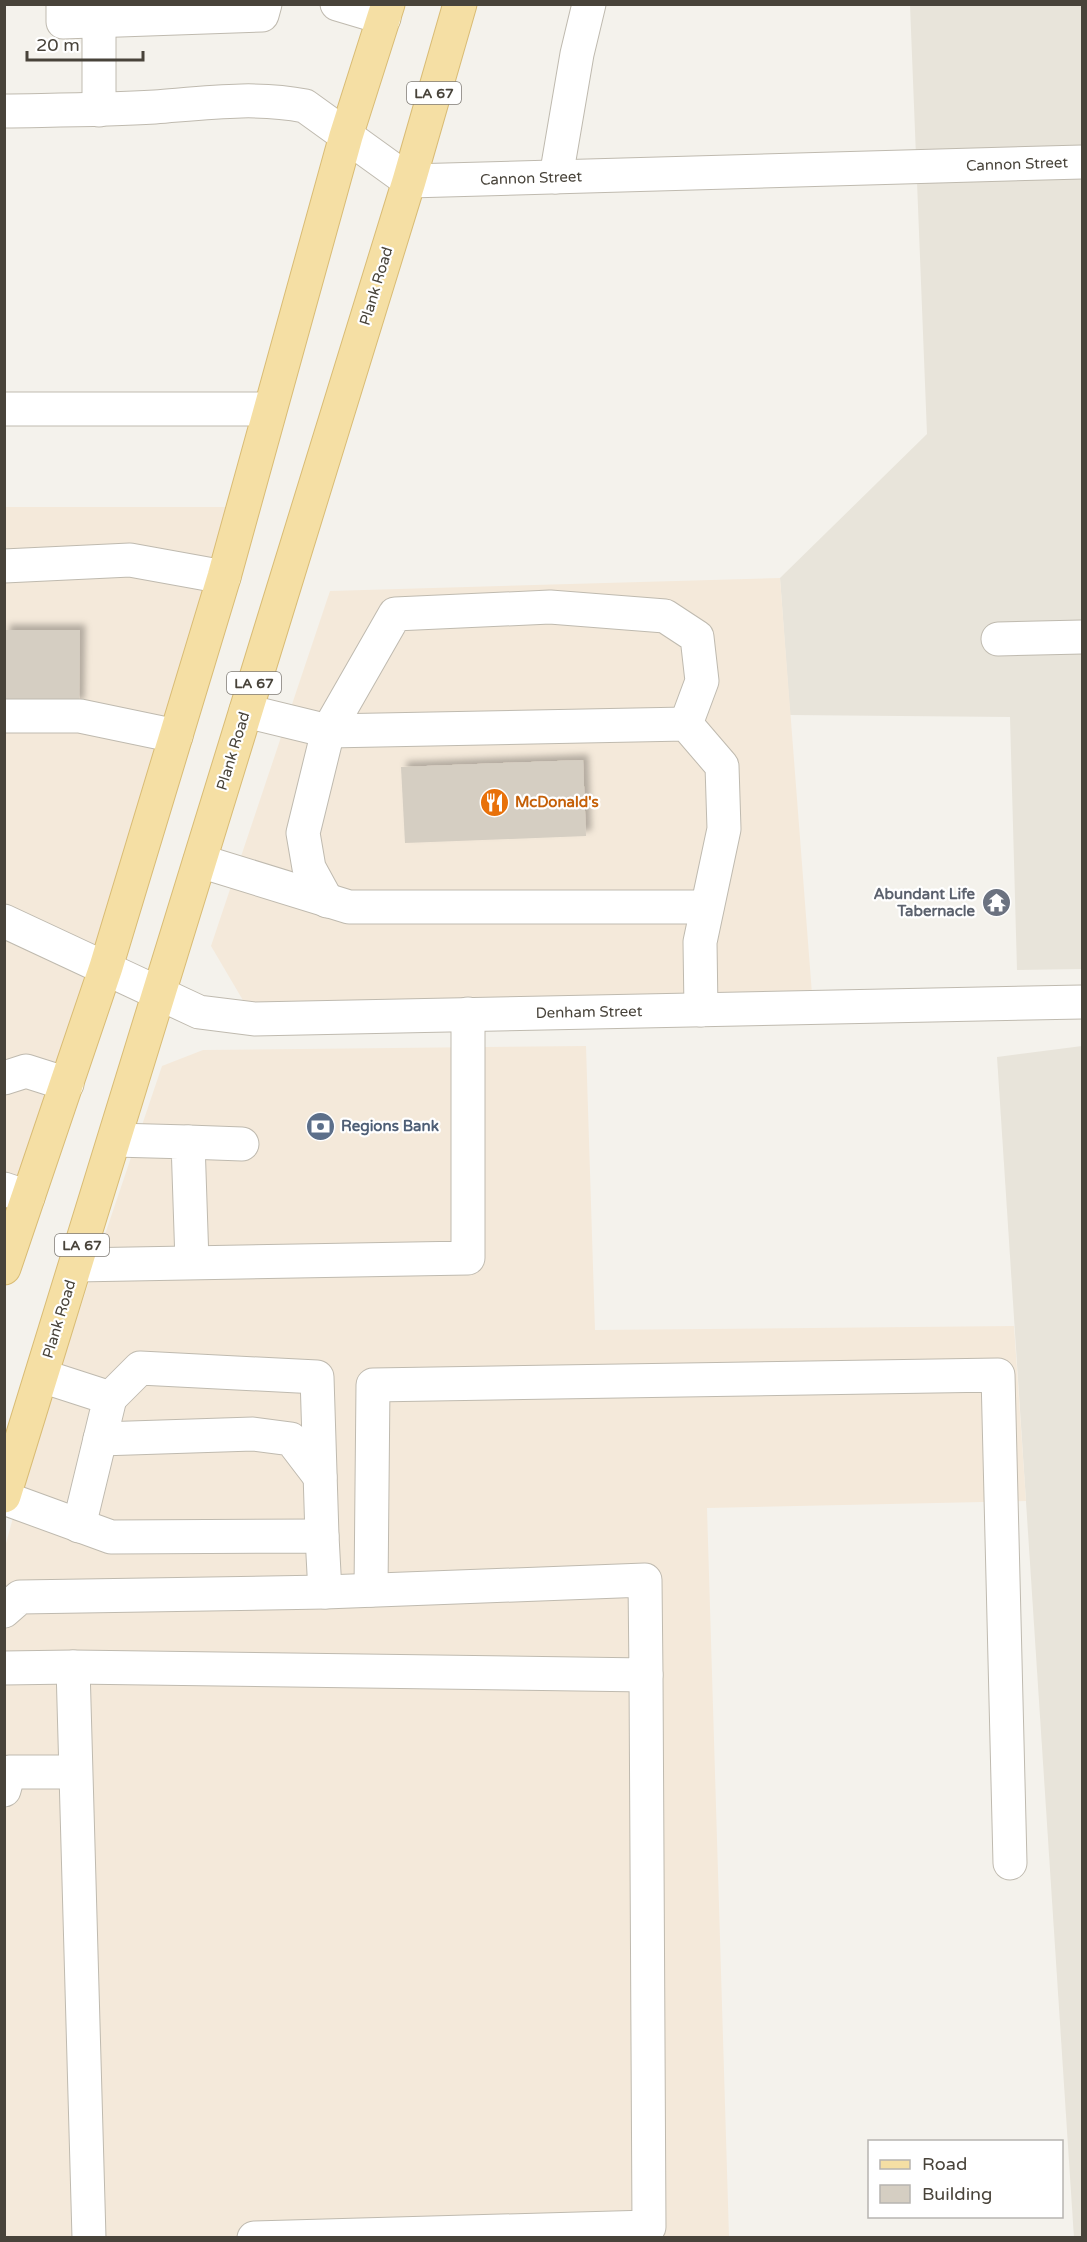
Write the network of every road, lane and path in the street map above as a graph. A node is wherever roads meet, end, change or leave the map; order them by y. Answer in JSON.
{"nodes":[{"id":1,"x":63,"y":4,"type":"edge"},
{"id":2,"x":265,"y":4,"type":"edge"},
{"id":3,"x":337,"y":4,"type":"edge"},
{"id":4,"x":460,"y":4,"type":"edge"},
{"id":5,"x":589,"y":4,"type":"edge"},
{"id":6,"x":386,"y":11,"type":"edge"},
{"id":7,"x":99,"y":20,"type":"junction"},
{"id":8,"x":99,"y":110,"type":"junction"},
{"id":9,"x":4,"y":111,"type":"edge"},
{"id":10,"x":346,"y":136,"type":"junction"},
{"id":11,"x":1083,"y":162,"type":"edge"},
{"id":12,"x":556,"y":177,"type":"junction"},
{"id":13,"x":409,"y":181,"type":"junction"},
{"id":14,"x":4,"y":409,"type":"edge"},
{"id":15,"x":269,"y":409,"type":"junction"},
{"id":16,"x":4,"y":567,"type":"edge"},
{"id":17,"x":224,"y":577,"type":"junction"},
{"id":18,"x":1083,"y":637,"type":"edge"},
{"id":19,"x":998,"y":639,"type":"dead end"},
{"id":20,"x":246,"y":711,"type":"junction"},
{"id":21,"x":4,"y":716,"type":"edge"},
{"id":22,"x":686,"y":724,"type":"junction"},
{"id":23,"x":328,"y":731,"type":"junction"},
{"id":24,"x":176,"y":736,"type":"junction"},
{"id":25,"x":200,"y":861,"type":"junction"},
{"id":26,"x":327,"y":901,"type":"junction"},
{"id":27,"x":707,"y":908,"type":"junction"},
{"id":28,"x":4,"y":921,"type":"edge"},
{"id":29,"x":106,"y":967,"type":"junction"},
{"id":30,"x":160,"y":993,"type":"junction"},
{"id":31,"x":1083,"y":1002,"type":"edge"},
{"id":32,"x":701,"y":1010,"type":"junction"},
{"id":33,"x":468,"y":1014,"type":"junction"},
{"id":34,"x":4,"y":1078,"type":"edge"},
{"id":35,"x":67,"y":1084,"type":"junction"},
{"id":36,"x":115,"y":1140,"type":"junction"},
{"id":37,"x":188,"y":1142,"type":"junction"},
{"id":38,"x":242,"y":1144,"type":"dead end"},
{"id":39,"x":16,"y":1193,"type":"edge"},
{"id":40,"x":192,"y":1262,"type":"junction"},
{"id":41,"x":76,"y":1265,"type":"junction"},
{"id":42,"x":4,"y":1268,"type":"edge"},
{"id":43,"x":42,"y":1376,"type":"junction"},
{"id":44,"x":110,"y":1398,"type":"junction"},
{"id":45,"x":100,"y":1439,"type":"junction"},
{"id":46,"x":320,"y":1476,"type":"junction"},
{"id":47,"x":4,"y":1497,"type":"edge"},
{"id":48,"x":79,"y":1526,"type":"junction"},
{"id":49,"x":321,"y":1536,"type":"junction"},
{"id":50,"x":371,"y":1590,"type":"junction"},
{"id":51,"x":325,"y":1592,"type":"junction"},
{"id":52,"x":4,"y":1611,"type":"edge"},
{"id":53,"x":73,"y":1667,"type":"junction"},
{"id":54,"x":4,"y":1668,"type":"edge"},
{"id":55,"x":646,"y":1675,"type":"junction"},
{"id":56,"x":75,"y":1772,"type":"junction"},
{"id":57,"x":4,"y":1790,"type":"edge"},
{"id":58,"x":1010,"y":1863,"type":"dead end"},
{"id":59,"x":89,"y":2238,"type":"edge"},
{"id":60,"x":254,"y":2238,"type":"edge"}],
"edges":[{"from":1,"to":7,"type":"street"},
{"from":2,"to":7,"type":"street"},
{"from":3,"to":6,"type":"street"},
{"from":4,"to":13,"type":"main road","name":"Plank Road","number":"LA 67"},
{"from":5,"to":12,"type":"street"},
{"from":6,"to":10,"type":"main road"},
{"from":7,"to":8,"type":"street"},
{"from":8,"to":9,"type":"street"},
{"from":8,"to":10,"type":"street"},
{"from":10,"to":13,"type":"street"},
{"from":10,"to":15,"type":"main road"},
{"from":11,"to":12,"type":"street","name":"Cannon Street"},
{"from":12,"to":13,"type":"street","name":"Cannon Street"},
{"from":13,"to":20,"type":"main road","name":"Plank Road","number":"LA 67"},
{"from":14,"to":15,"type":"street"},
{"from":15,"to":17,"type":"main road"},
{"from":16,"to":17,"type":"street"},
{"from":17,"to":24,"type":"main road"},
{"from":18,"to":19,"type":"street"},
{"from":20,"to":23,"type":"street"},
{"from":20,"to":25,"type":"main road","name":"Plank Road","number":"LA 67"},
{"from":21,"to":24,"type":"street"},
{"from":22,"to":23,"type":"street"},
{"from":22,"to":23,"type":"street"},
{"from":22,"to":27,"type":"street"},
{"from":23,"to":26,"type":"street"},
{"from":24,"to":29,"type":"main road"},
{"from":25,"to":26,"type":"street"},
{"from":25,"to":30,"type":"main road","name":"Plank Road","number":"LA 67"},
{"from":26,"to":27,"type":"street"},
{"from":27,"to":32,"type":"street"},
{"from":28,"to":29,"type":"street","name":"Denham Street"},
{"from":29,"to":30,"type":"street","name":"Denham Street"},
{"from":29,"to":35,"type":"main road"},
{"from":30,"to":33,"type":"street","name":"Denham Street"},
{"from":30,"to":36,"type":"main road","name":"Plank Road","number":"LA 67"},
{"from":31,"to":32,"type":"street","name":"Denham Street"},
{"from":32,"to":33,"type":"street","name":"Denham Street"},
{"from":33,"to":40,"type":"street"},
{"from":34,"to":35,"type":"street"},
{"from":35,"to":39,"type":"main road"},
{"from":36,"to":37,"type":"street"},
{"from":36,"to":41,"type":"main road","name":"Plank Road","number":"LA 67"},
{"from":37,"to":38,"type":"street"},
{"from":37,"to":40,"type":"street"},
{"from":39,"to":42,"type":"main road"},
{"from":40,"to":41,"type":"street"},
{"from":41,"to":43,"type":"main road","name":"Plank Road","number":"LA 67"},
{"from":43,"to":44,"type":"street"},
{"from":43,"to":47,"type":"main road","name":"Plank Road","number":"LA 67"},
{"from":44,"to":45,"type":"street"},
{"from":44,"to":46,"type":"street"},
{"from":45,"to":46,"type":"street"},
{"from":45,"to":48,"type":"street"},
{"from":46,"to":49,"type":"street"},
{"from":47,"to":48,"type":"street"},
{"from":48,"to":49,"type":"street"},
{"from":49,"to":51,"type":"street"},
{"from":50,"to":51,"type":"street"},
{"from":50,"to":55,"type":"street"},
{"from":50,"to":58,"type":"street"},
{"from":51,"to":52,"type":"street"},
{"from":53,"to":54,"type":"street"},
{"from":53,"to":55,"type":"street"},
{"from":53,"to":56,"type":"street"},
{"from":55,"to":60,"type":"street"},
{"from":56,"to":57,"type":"street"},
{"from":56,"to":59,"type":"street"}]}
